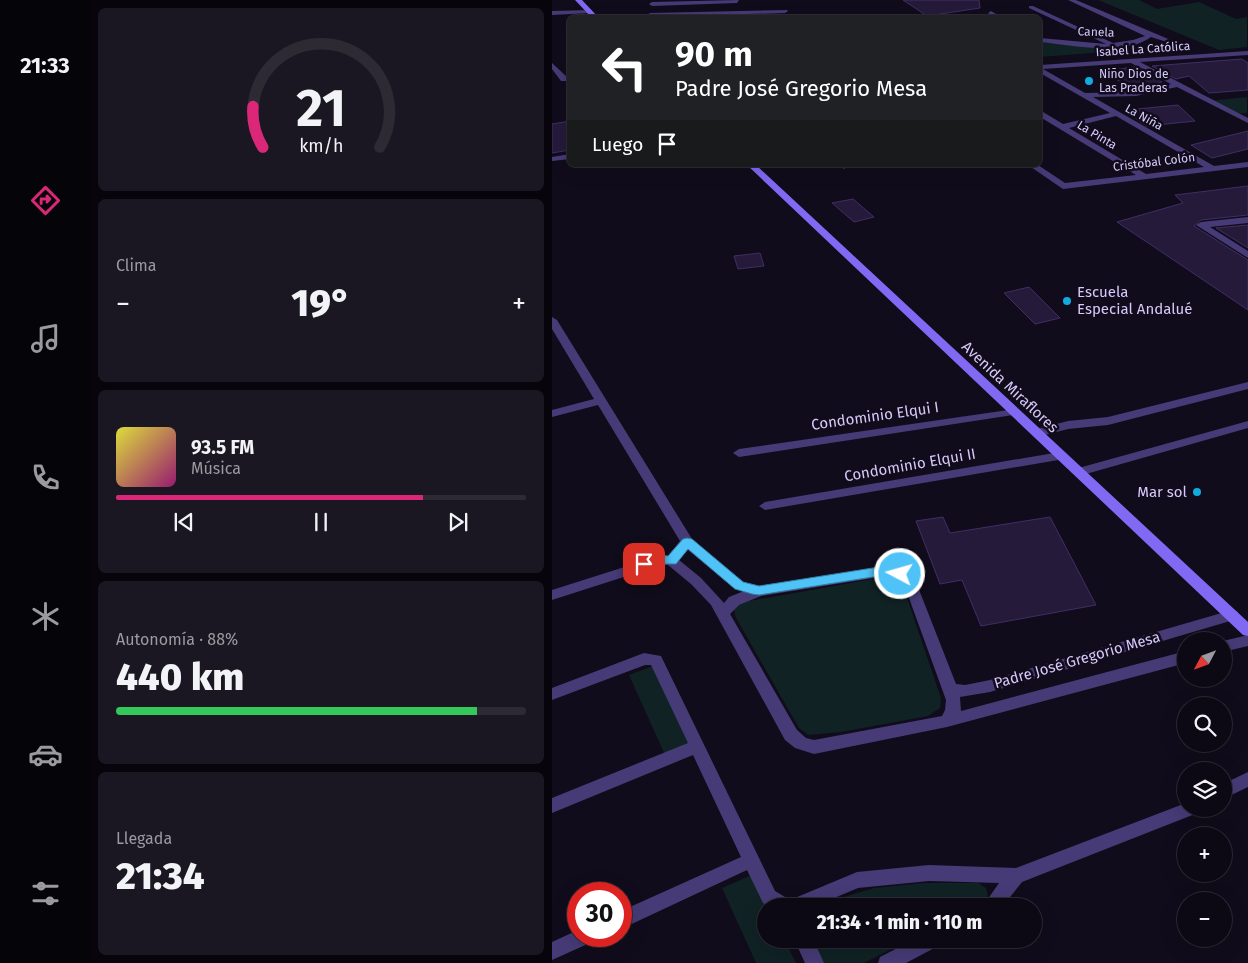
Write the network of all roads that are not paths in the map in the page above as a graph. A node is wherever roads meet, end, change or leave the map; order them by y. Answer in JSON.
{"nodes":[{"id":1,"x":1070,"y":0,"type":"edge"},
{"id":2,"x":579,"y":1,"type":"edge"},
{"id":3,"x":737,"y":1,"type":"edge"},
{"id":4,"x":652,"y":2,"type":"edge"},
{"id":5,"x":552,"y":6,"type":"edge"},
{"id":6,"x":1031,"y":7,"type":"dead end"},
{"id":7,"x":590,"y":11,"type":"junction"},
{"id":8,"x":785,"y":11,"type":"dead end"},
{"id":9,"x":552,"y":12,"type":"edge"},
{"id":10,"x":991,"y":13,"type":"dead end"},
{"id":11,"x":593,"y":15,"type":"edge"},
{"id":12,"x":650,"y":15,"type":"edge"},
{"id":13,"x":677,"y":15,"type":"edge"},
{"id":14,"x":995,"y":15,"type":"edge"},
{"id":15,"x":1148,"y":34,"type":"junction"},
{"id":16,"x":1042,"y":38,"type":"edge"},
{"id":17,"x":1170,"y":41,"type":"dead end"},
{"id":18,"x":1114,"y":45,"type":"junction"},
{"id":19,"x":1246,"y":54,"type":"edge"},
{"id":20,"x":1132,"y":61,"type":"junction"},
{"id":21,"x":552,"y":65,"type":"edge"},
{"id":22,"x":1042,"y":69,"type":"edge"},
{"id":23,"x":1042,"y":70,"type":"edge"},
{"id":24,"x":567,"y":78,"type":"edge"},
{"id":25,"x":552,"y":79,"type":"edge"},
{"id":26,"x":1177,"y":85,"type":"junction"},
{"id":27,"x":1082,"y":95,"type":"junction"},
{"id":28,"x":1116,"y":114,"type":"junction"},
{"id":29,"x":1042,"y":115,"type":"edge"},
{"id":30,"x":1050,"y":120,"type":"junction"},
{"id":31,"x":1248,"y":121,"type":"edge"},
{"id":32,"x":1042,"y":122,"type":"edge"},
{"id":33,"x":1062,"y":127,"type":"junction"},
{"id":34,"x":567,"y":156,"type":"edge"},
{"id":35,"x":552,"y":159,"type":"edge"},
{"id":36,"x":1248,"y":164,"type":"edge"},
{"id":37,"x":753,"y":167,"type":"edge"},
{"id":38,"x":1035,"y":167,"type":"edge"},
{"id":39,"x":1212,"y":168,"type":"junction"},
{"id":40,"x":1144,"y":176,"type":"junction"},
{"id":41,"x":1248,"y":220,"type":"edge"},
{"id":42,"x":1248,"y":256,"type":"edge"},
{"id":43,"x":552,"y":320,"type":"edge"},
{"id":44,"x":558,"y":342,"type":"edge"},
{"id":45,"x":1248,"y":384,"type":"edge"},
{"id":46,"x":600,"y":401,"type":"junction"},
{"id":47,"x":1016,"y":412,"type":"junction"},
{"id":48,"x":552,"y":414,"type":"edge"},
{"id":49,"x":1248,"y":424,"type":"edge"},
{"id":50,"x":1037,"y":433,"type":"junction"},
{"id":51,"x":739,"y":453,"type":"dead end"},
{"id":52,"x":1060,"y":456,"type":"junction"},
{"id":53,"x":1079,"y":472,"type":"junction"},
{"id":54,"x":765,"y":506,"type":"dead end"},
{"id":55,"x":687,"y":542,"type":"junction"},
{"id":56,"x":671,"y":561,"type":"junction"},
{"id":57,"x":759,"y":591,"type":"junction"},
{"id":58,"x":552,"y":595,"type":"edge"},
{"id":59,"x":723,"y":613,"type":"junction"},
{"id":60,"x":1232,"y":615,"type":"junction"},
{"id":61,"x":1248,"y":631,"type":"edge"},
{"id":62,"x":1248,"y":640,"type":"edge"},
{"id":63,"x":1232,"y":644,"type":"edge"},
{"id":64,"x":1177,"y":659,"type":"edge"},
{"id":65,"x":951,"y":690,"type":"junction"},
{"id":66,"x":552,"y":694,"type":"edge"},
{"id":67,"x":947,"y":721,"type":"junction"},
{"id":68,"x":697,"y":746,"type":"junction"},
{"id":69,"x":1248,"y":779,"type":"edge"},
{"id":70,"x":1232,"y":787,"type":"edge"},
{"id":71,"x":552,"y":806,"type":"edge"},
{"id":72,"x":1177,"y":814,"type":"edge"},
{"id":73,"x":752,"y":860,"type":"junction"},
{"id":74,"x":1016,"y":876,"type":"junction"},
{"id":75,"x":771,"y":898,"type":"edge"},
{"id":76,"x":814,"y":898,"type":"edge"},
{"id":77,"x":998,"y":898,"type":"edge"},
{"id":78,"x":632,"y":915,"type":"edge"},
{"id":79,"x":567,"y":944,"type":"edge"},
{"id":80,"x":808,"y":948,"type":"edge"},
{"id":81,"x":916,"y":948,"type":"edge"},
{"id":82,"x":552,"y":951,"type":"edge"},
{"id":83,"x":815,"y":963,"type":"edge"},
{"id":84,"x":887,"y":963,"type":"edge"}],
"edges":[{"from":1,"to":15,"type":"street"},
{"from":2,"to":5,"type":"street"},
{"from":2,"to":7,"type":"main road"},
{"from":3,"to":4,"type":"street"},
{"from":4,"to":12,"type":"street"},
{"from":6,"to":18,"type":"street"},
{"from":7,"to":9,"type":"street"},
{"from":7,"to":11,"type":"main road"},
{"from":8,"to":13,"type":"street"},
{"from":10,"to":14,"type":"street"},
{"from":15,"to":17,"type":"street"},
{"from":15,"to":18,"type":"street","name":"Canela"},
{"from":16,"to":18,"type":"street","name":"Canela"},
{"from":19,"to":20,"type":"street","name":"Isabel La Católica"},
{"from":20,"to":22,"type":"street","name":"Isabel La Católica"},
{"from":20,"to":26,"type":"street"},
{"from":21,"to":24,"type":"street"},
{"from":23,"to":27,"type":"street","name":"La Niña"},
{"from":24,"to":25,"type":"street"},
{"from":26,"to":27,"type":"street"},
{"from":26,"to":31,"type":"street"},
{"from":27,"to":28,"type":"street","name":"La Niña"},
{"from":28,"to":33,"type":"street"},
{"from":28,"to":39,"type":"street","name":"La Niña"},
{"from":29,"to":30,"type":"street","name":"La Pinta"},
{"from":30,"to":32,"type":"street"},
{"from":30,"to":33,"type":"street","name":"La Pinta"},
{"from":33,"to":40,"type":"street","name":"La Pinta"},
{"from":34,"to":35,"type":"street"},
{"from":36,"to":39,"type":"street","name":"Cristóbal Colón"},
{"from":37,"to":47,"type":"main road","name":"Avenida Miraflores"},
{"from":38,"to":40,"type":"street","name":"Cristóbal Colón"},
{"from":39,"to":40,"type":"street","name":"Cristóbal Colón"},
{"from":41,"to":42,"type":"street"},
{"from":43,"to":44,"type":"street"},
{"from":44,"to":46,"type":"street"},
{"from":45,"to":50,"type":"street"},
{"from":46,"to":48,"type":"street"},
{"from":46,"to":55,"type":"street"},
{"from":47,"to":50,"type":"main road","name":"Avenida Miraflores"},
{"from":47,"to":51,"type":"street","name":"Condominio Elqui I"},
{"from":49,"to":53,"type":"street"},
{"from":50,"to":52,"type":"main road","name":"Avenida Miraflores"},
{"from":52,"to":53,"type":"main road","name":"Avenida Miraflores"},
{"from":52,"to":54,"type":"street","name":"Condominio Elqui II"},
{"from":53,"to":60,"type":"main road","name":"Avenida Miraflores"},
{"from":55,"to":56,"type":"street"},
{"from":55,"to":57,"type":"street"},
{"from":56,"to":58,"type":"street"},
{"from":56,"to":59,"type":"street","name":"Padre José Gregorio Mesa"},
{"from":57,"to":59,"type":"street"},
{"from":57,"to":65,"type":"street"},
{"from":59,"to":67,"type":"street","name":"Padre José Gregorio Mesa"},
{"from":60,"to":61,"type":"main road","name":"Avenida Miraflores"},
{"from":60,"to":65,"type":"street","name":"Padre José Gregorio Mesa"},
{"from":62,"to":63,"type":"street"},
{"from":64,"to":67,"type":"street","name":"Padre José Gregorio Mesa"},
{"from":65,"to":67,"type":"street"},
{"from":66,"to":68,"type":"street"},
{"from":68,"to":71,"type":"street"},
{"from":68,"to":73,"type":"street"},
{"from":69,"to":70,"type":"street"},
{"from":72,"to":74,"type":"street"},
{"from":73,"to":75,"type":"street"},
{"from":73,"to":78,"type":"street"},
{"from":74,"to":76,"type":"street"},
{"from":74,"to":77,"type":"street"},
{"from":79,"to":82,"type":"street"},
{"from":80,"to":83,"type":"street"},
{"from":81,"to":84,"type":"street"}]}
